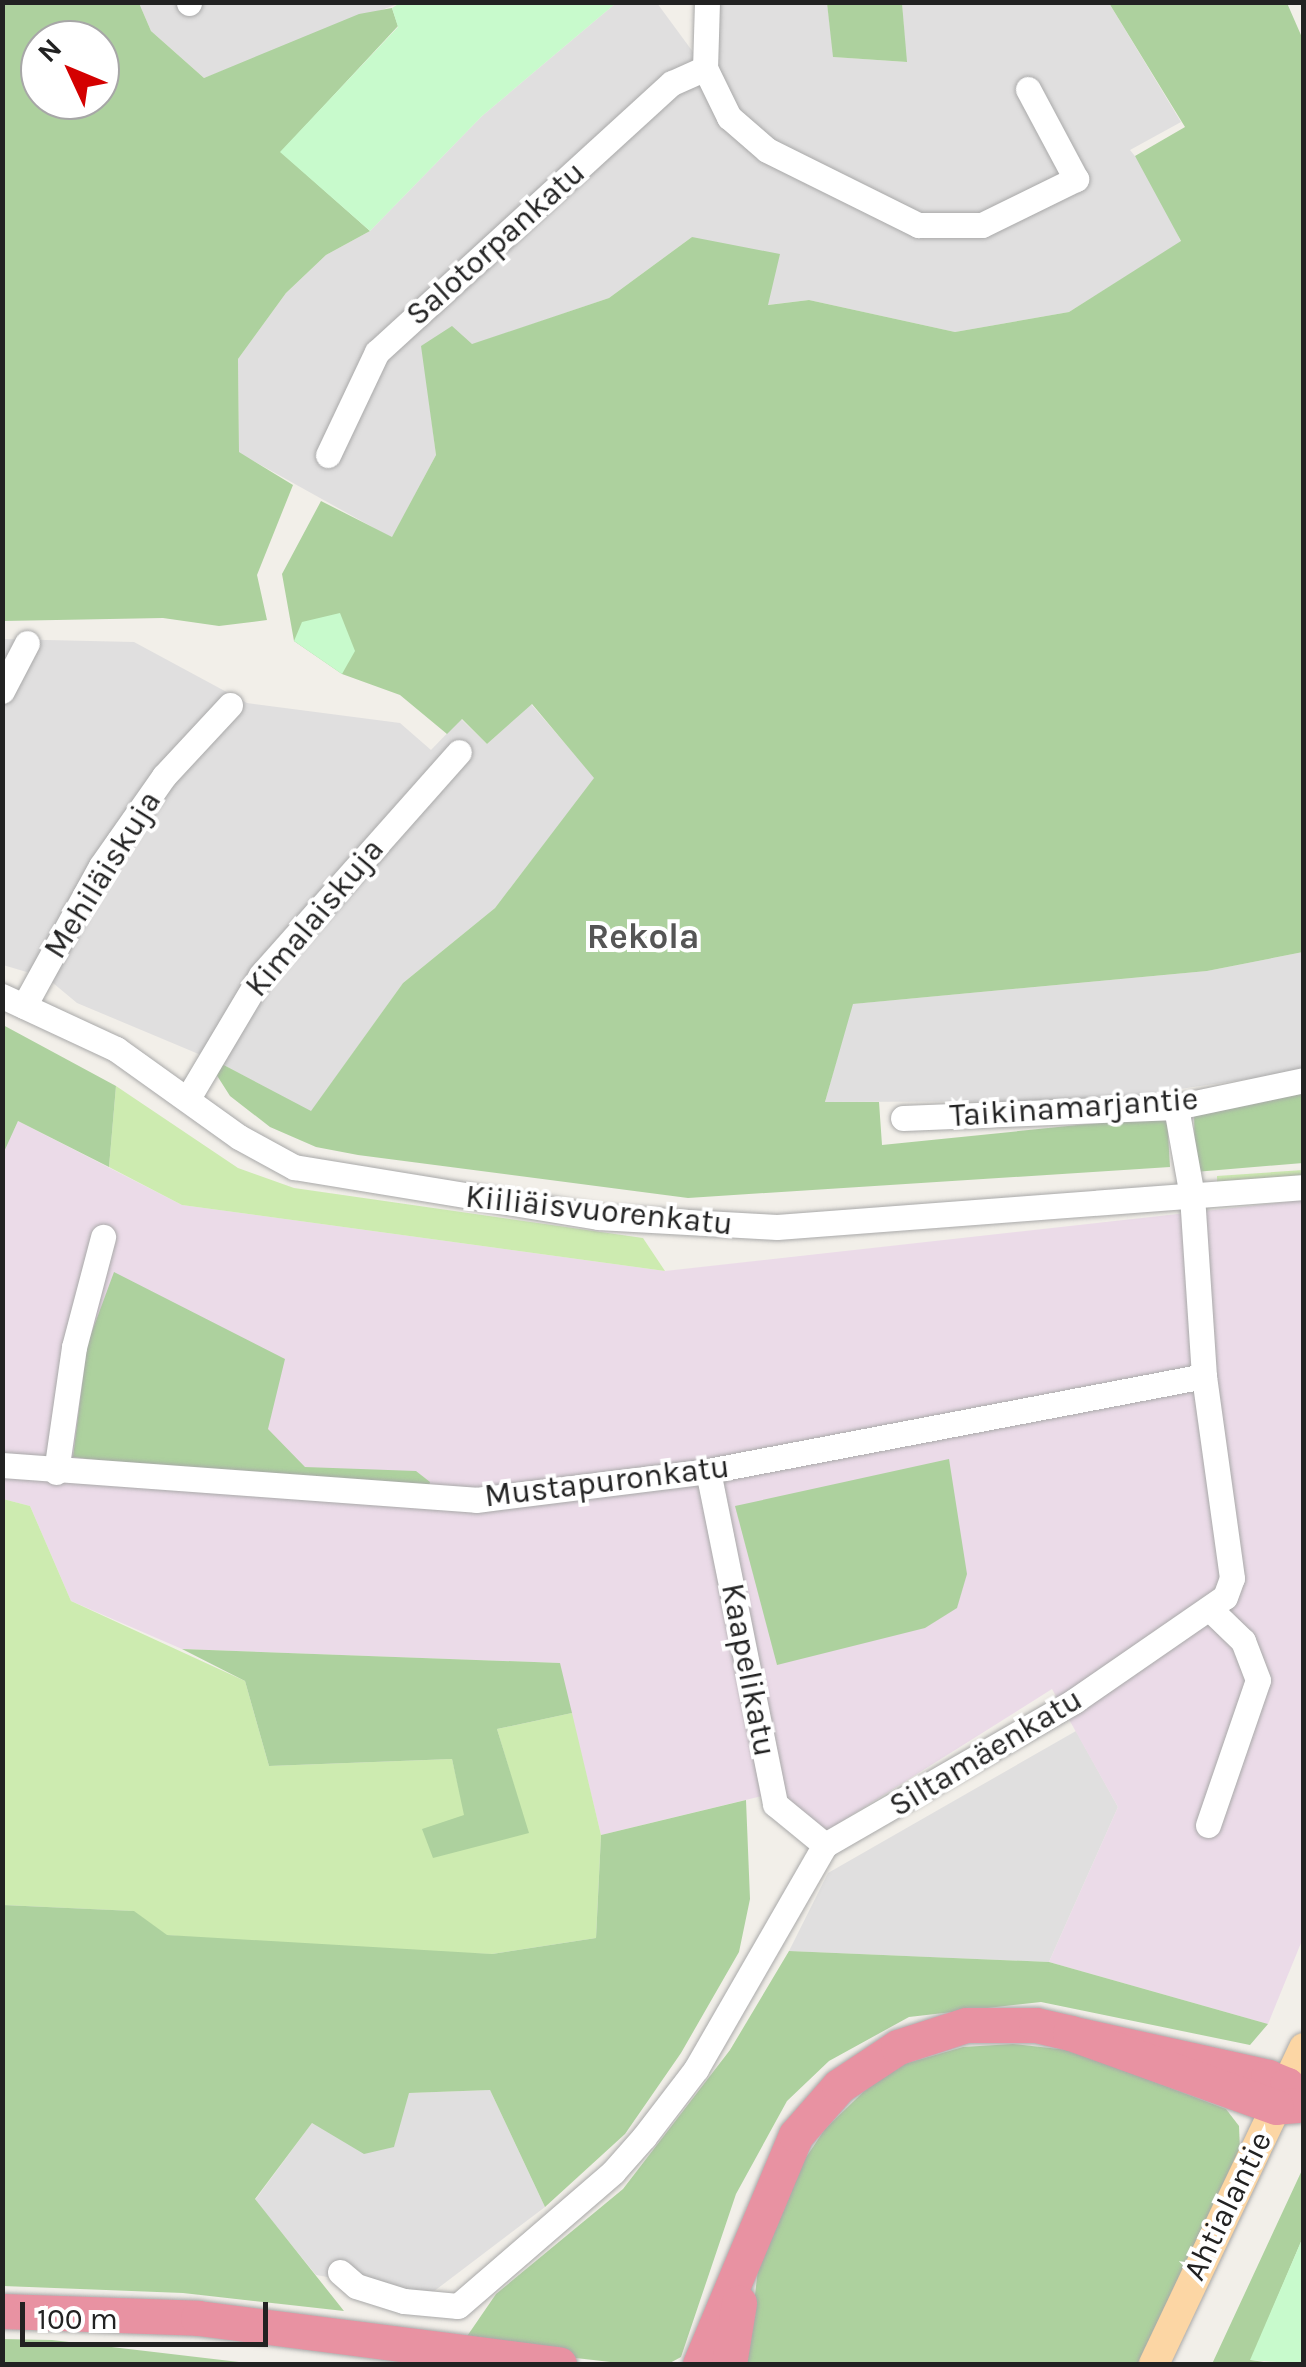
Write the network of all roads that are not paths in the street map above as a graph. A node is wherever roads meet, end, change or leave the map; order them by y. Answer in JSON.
{"nodes":[{"id":1,"x":708,"y":2,"type":"edge"},
{"id":2,"x":705,"y":68,"type":"junction"},
{"id":3,"x":1028,"y":89,"type":"dead end"},
{"id":4,"x":328,"y":455,"type":"dead end"},
{"id":5,"x":27,"y":643,"type":"dead end"},
{"id":6,"x":2,"y":692,"type":"edge"},
{"id":7,"x":230,"y":705,"type":"dead end"},
{"id":8,"x":459,"y":752,"type":"dead end"},
{"id":9,"x":13,"y":1001,"type":"edge"},
{"id":10,"x":1304,"y":1080,"type":"edge"},
{"id":11,"x":188,"y":1098,"type":"junction"},
{"id":12,"x":1176,"y":1107,"type":"junction"},
{"id":13,"x":904,"y":1118,"type":"dead end"},
{"id":14,"x":1304,"y":1188,"type":"edge"},
{"id":15,"x":1192,"y":1196,"type":"junction"},
{"id":16,"x":103,"y":1237,"type":"dead end"},
{"id":17,"x":1204,"y":1376,"type":"junction"},
{"id":18,"x":2,"y":1465,"type":"edge"},
{"id":19,"x":708,"y":1471,"type":"junction"},
{"id":20,"x":56,"y":1472,"type":"junction"},
{"id":21,"x":1211,"y":1610,"type":"junction"},
{"id":22,"x":1208,"y":1825,"type":"dead end"},
{"id":23,"x":826,"y":1845,"type":"junction"},
{"id":24,"x":1304,"y":2048,"type":"edge"},
{"id":25,"x":1293,"y":2099,"type":"edge"},
{"id":26,"x":764,"y":2205,"type":"junction"},
{"id":27,"x":340,"y":2272,"type":"dead end"},
{"id":28,"x":20,"y":2312,"type":"edge"},
{"id":29,"x":426,"y":2364,"type":"edge"},
{"id":30,"x":559,"y":2364,"type":"edge"},
{"id":31,"x":700,"y":2364,"type":"edge"},
{"id":32,"x":729,"y":2364,"type":"edge"},
{"id":33,"x":1154,"y":2364,"type":"edge"},
{"id":34,"x":1170,"y":2364,"type":"edge"}],
"edges":[{"from":1,"to":2,"type":"street"},
{"from":2,"to":3,"type":"street"},
{"from":2,"to":4,"type":"street","name":"Salotorpankatu"},
{"from":5,"to":6,"type":"street"},
{"from":7,"to":9,"type":"street","name":"Mehiläiskuja"},
{"from":8,"to":11,"type":"street","name":"Kimalaiskuja"},
{"from":9,"to":11,"type":"street","name":"Kiiliäisvuorenkatu"},
{"from":10,"to":12,"type":"street","name":"Taikinamarjantie"},
{"from":11,"to":15,"type":"street","name":"Kiiliäisvuorenkatu"},
{"from":12,"to":13,"type":"street","name":"Taikinamarjantie"},
{"from":12,"to":15,"type":"street"},
{"from":14,"to":15,"type":"street","name":"Kiiliäisvuorenkatu"},
{"from":15,"to":17,"type":"street"},
{"from":16,"to":20,"type":"street"},
{"from":17,"to":19,"type":"street","name":"Mustapuronkatu"},
{"from":17,"to":21,"type":"street"},
{"from":18,"to":20,"type":"street","name":"Mustapuronkatu"},
{"from":19,"to":20,"type":"street","name":"Mustapuronkatu"},
{"from":19,"to":23,"type":"street","name":"Kaapelikatu"},
{"from":21,"to":22,"type":"street"},
{"from":21,"to":23,"type":"street","name":"Siltamäenkatu"},
{"from":23,"to":27,"type":"street","name":"Siltamäenkatu"},
{"from":24,"to":25,"type":"main road","name":"Ahtialantie"},
{"from":25,"to":26,"type":"highway"},
{"from":25,"to":33,"type":"main road","name":"Ahtialantie"},
{"from":25,"to":34,"type":"main road","name":"Ahtialantie"},
{"from":26,"to":31,"type":"highway"},
{"from":26,"to":32,"type":"highway"},
{"from":28,"to":29,"type":"highway"},
{"from":28,"to":30,"type":"highway"}]}
